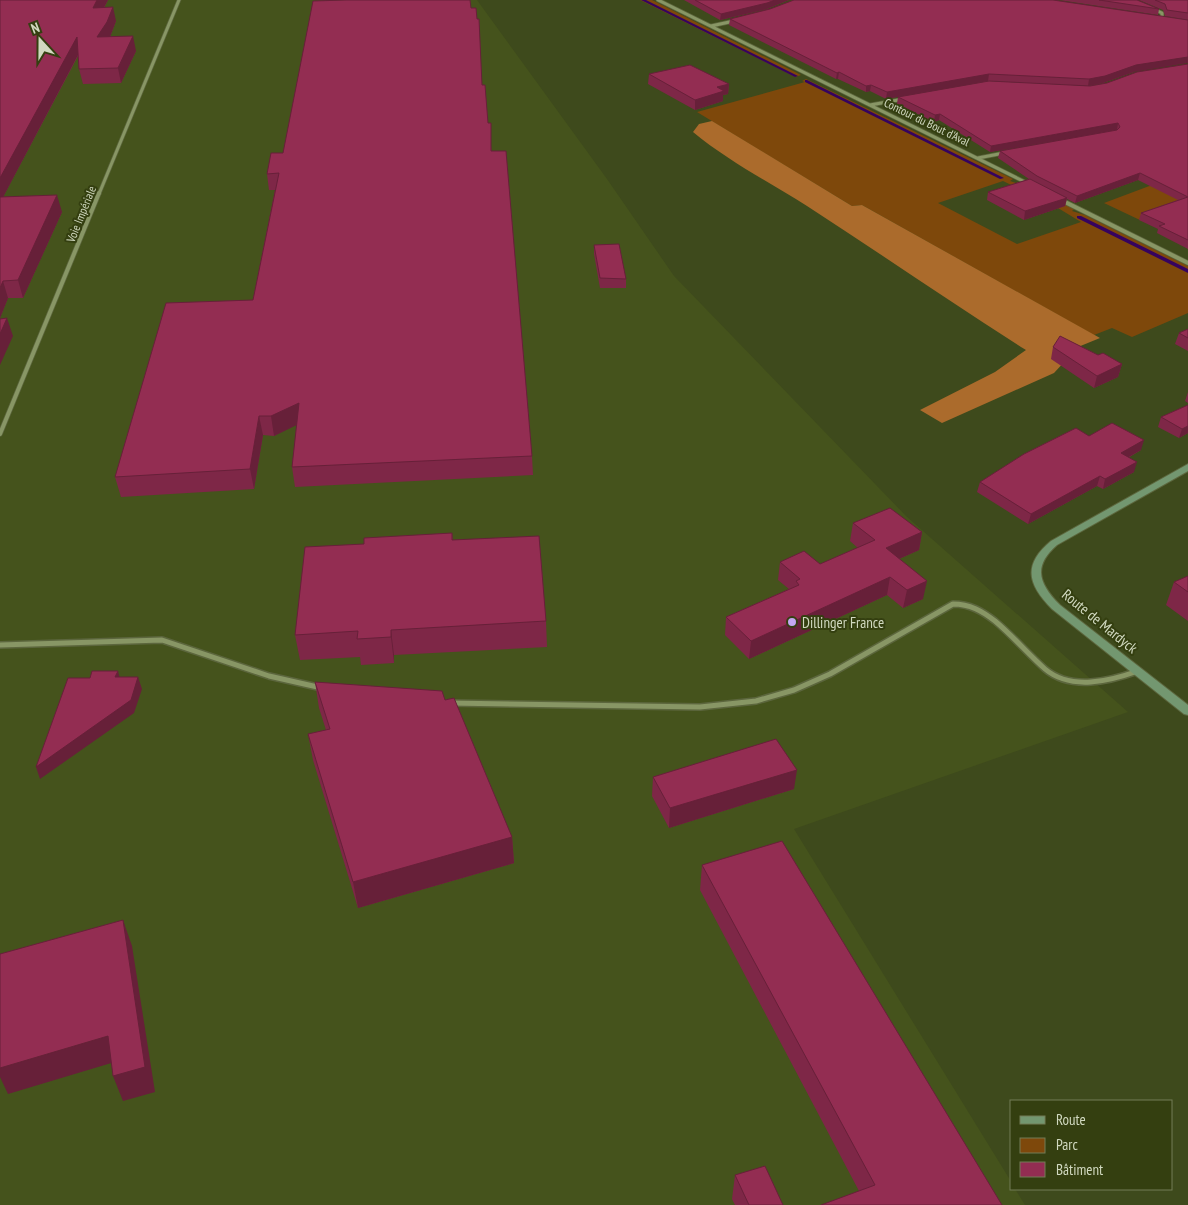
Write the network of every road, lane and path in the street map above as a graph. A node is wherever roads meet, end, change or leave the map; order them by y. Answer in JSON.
{"nodes":[{"id":1,"x":179,"y":0,"type":"edge"},
{"id":2,"x":658,"y":0,"type":"edge"},
{"id":3,"x":1149,"y":8,"type":"edge"},
{"id":4,"x":735,"y":20,"type":"edge"},
{"id":5,"x":1170,"y":21,"type":"edge"},
{"id":6,"x":710,"y":26,"type":"junction"},
{"id":7,"x":908,"y":98,"type":"edge"},
{"id":8,"x":870,"y":105,"type":"junction"},
{"id":9,"x":1007,"y":153,"type":"edge"},
{"id":10,"x":978,"y":158,"type":"junction"},
{"id":11,"x":1037,"y":188,"type":"edge"},
{"id":12,"x":1054,"y":196,"type":"edge"},
{"id":13,"x":1188,"y":263,"type":"edge"},
{"id":14,"x":0,"y":434,"type":"edge"},
{"id":15,"x":1188,"y":467,"type":"edge"},
{"id":16,"x":0,"y":644,"type":"edge"},
{"id":17,"x":1138,"y":671,"type":"junction"},
{"id":18,"x":327,"y":690,"type":"edge"},
{"id":19,"x":440,"y":702,"type":"edge"},
{"id":20,"x":1188,"y":711,"type":"edge"}],
"edges":[{"from":1,"to":14,"type":"street","name":"Voie Impériale"},
{"from":2,"to":6,"type":"street","name":"Contour du Bout d'Aval"},
{"from":3,"to":5,"type":"street"},
{"from":4,"to":6,"type":"street"},
{"from":6,"to":8,"type":"street","name":"Contour du Bout d'Aval"},
{"from":7,"to":8,"type":"street"},
{"from":8,"to":10,"type":"street","name":"Contour du Bout d'Aval"},
{"from":9,"to":10,"type":"street"},
{"from":10,"to":11,"type":"street","name":"Contour du Bout d'Aval"},
{"from":12,"to":13,"type":"street"},
{"from":15,"to":17,"type":"main road","name":"Route de Mardyck"},
{"from":16,"to":18,"type":"street"},
{"from":17,"to":19,"type":"street"},
{"from":17,"to":20,"type":"main road","name":"Route de Mardyck"}]}
